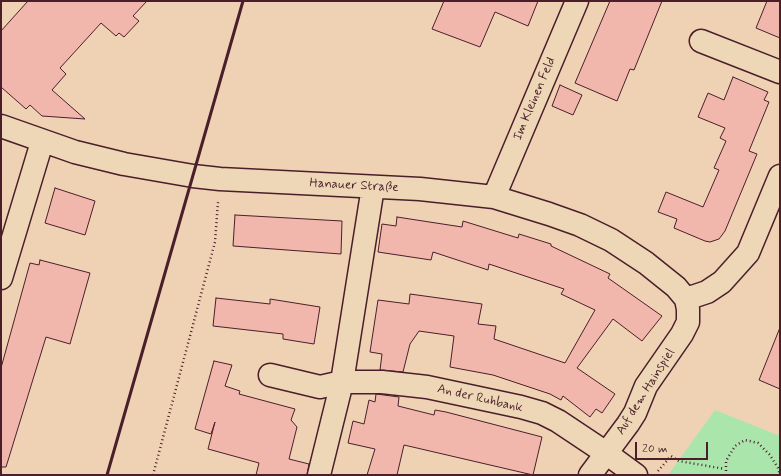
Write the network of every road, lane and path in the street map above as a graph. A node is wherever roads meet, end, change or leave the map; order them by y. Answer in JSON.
{"nodes":[{"id":1,"x":577,"y":1,"type":"edge"},
{"id":2,"x":701,"y":41,"type":"dead end"},
{"id":3,"x":780,"y":72,"type":"edge"},
{"id":4,"x":1,"y":126,"type":"edge"},
{"id":5,"x":42,"y":142,"type":"junction"},
{"id":6,"x":780,"y":176,"type":"edge"},
{"id":7,"x":220,"y":179,"type":"junction"},
{"id":8,"x":373,"y":187,"type":"junction"},
{"id":9,"x":494,"y":196,"type":"junction"},
{"id":10,"x":1,"y":278,"type":"edge"},
{"id":11,"x":686,"y":299,"type":"junction"},
{"id":12,"x":270,"y":375,"type":"dead end"},
{"id":13,"x":342,"y":382,"type":"junction"},
{"id":14,"x":606,"y":453,"type":"junction"},
{"id":15,"x":725,"y":469,"type":"junction"},
{"id":16,"x":153,"y":475,"type":"edge"},
{"id":17,"x":319,"y":475,"type":"edge"},
{"id":18,"x":590,"y":475,"type":"edge"},
{"id":19,"x":636,"y":475,"type":"edge"},
{"id":20,"x":654,"y":475,"type":"edge"},
{"id":21,"x":726,"y":475,"type":"edge"},
{"id":22,"x":780,"y":475,"type":"edge"}],
"edges":[{"from":1,"to":9,"type":"street","name":"Im Kleinen Feld"},
{"from":2,"to":3,"type":"street"},
{"from":4,"to":5,"type":"street","name":"Hanauer Straße"},
{"from":5,"to":7,"type":"street","name":"Hanauer Straße"},
{"from":5,"to":10,"type":"street"},
{"from":6,"to":11,"type":"street"},
{"from":7,"to":8,"type":"street","name":"Hanauer Straße"},
{"from":7,"to":16,"type":"path"},
{"from":8,"to":9,"type":"street","name":"Hanauer Straße"},
{"from":8,"to":13,"type":"street"},
{"from":9,"to":11,"type":"street","name":"Hanauer Straße"},
{"from":11,"to":14,"type":"street","name":"Auf dem Hainspiel"},
{"from":12,"to":13,"type":"street","name":"An der Ruhbank"},
{"from":13,"to":14,"type":"street","name":"An der Ruhbank"},
{"from":13,"to":17,"type":"street"},
{"from":14,"to":18,"type":"street","name":"Auf dem Hainspiel"},
{"from":14,"to":19,"type":"street","name":"An der Ruhbank"},
{"from":15,"to":20,"type":"path"},
{"from":15,"to":21,"type":"path"},
{"from":15,"to":22,"type":"path"}]}
